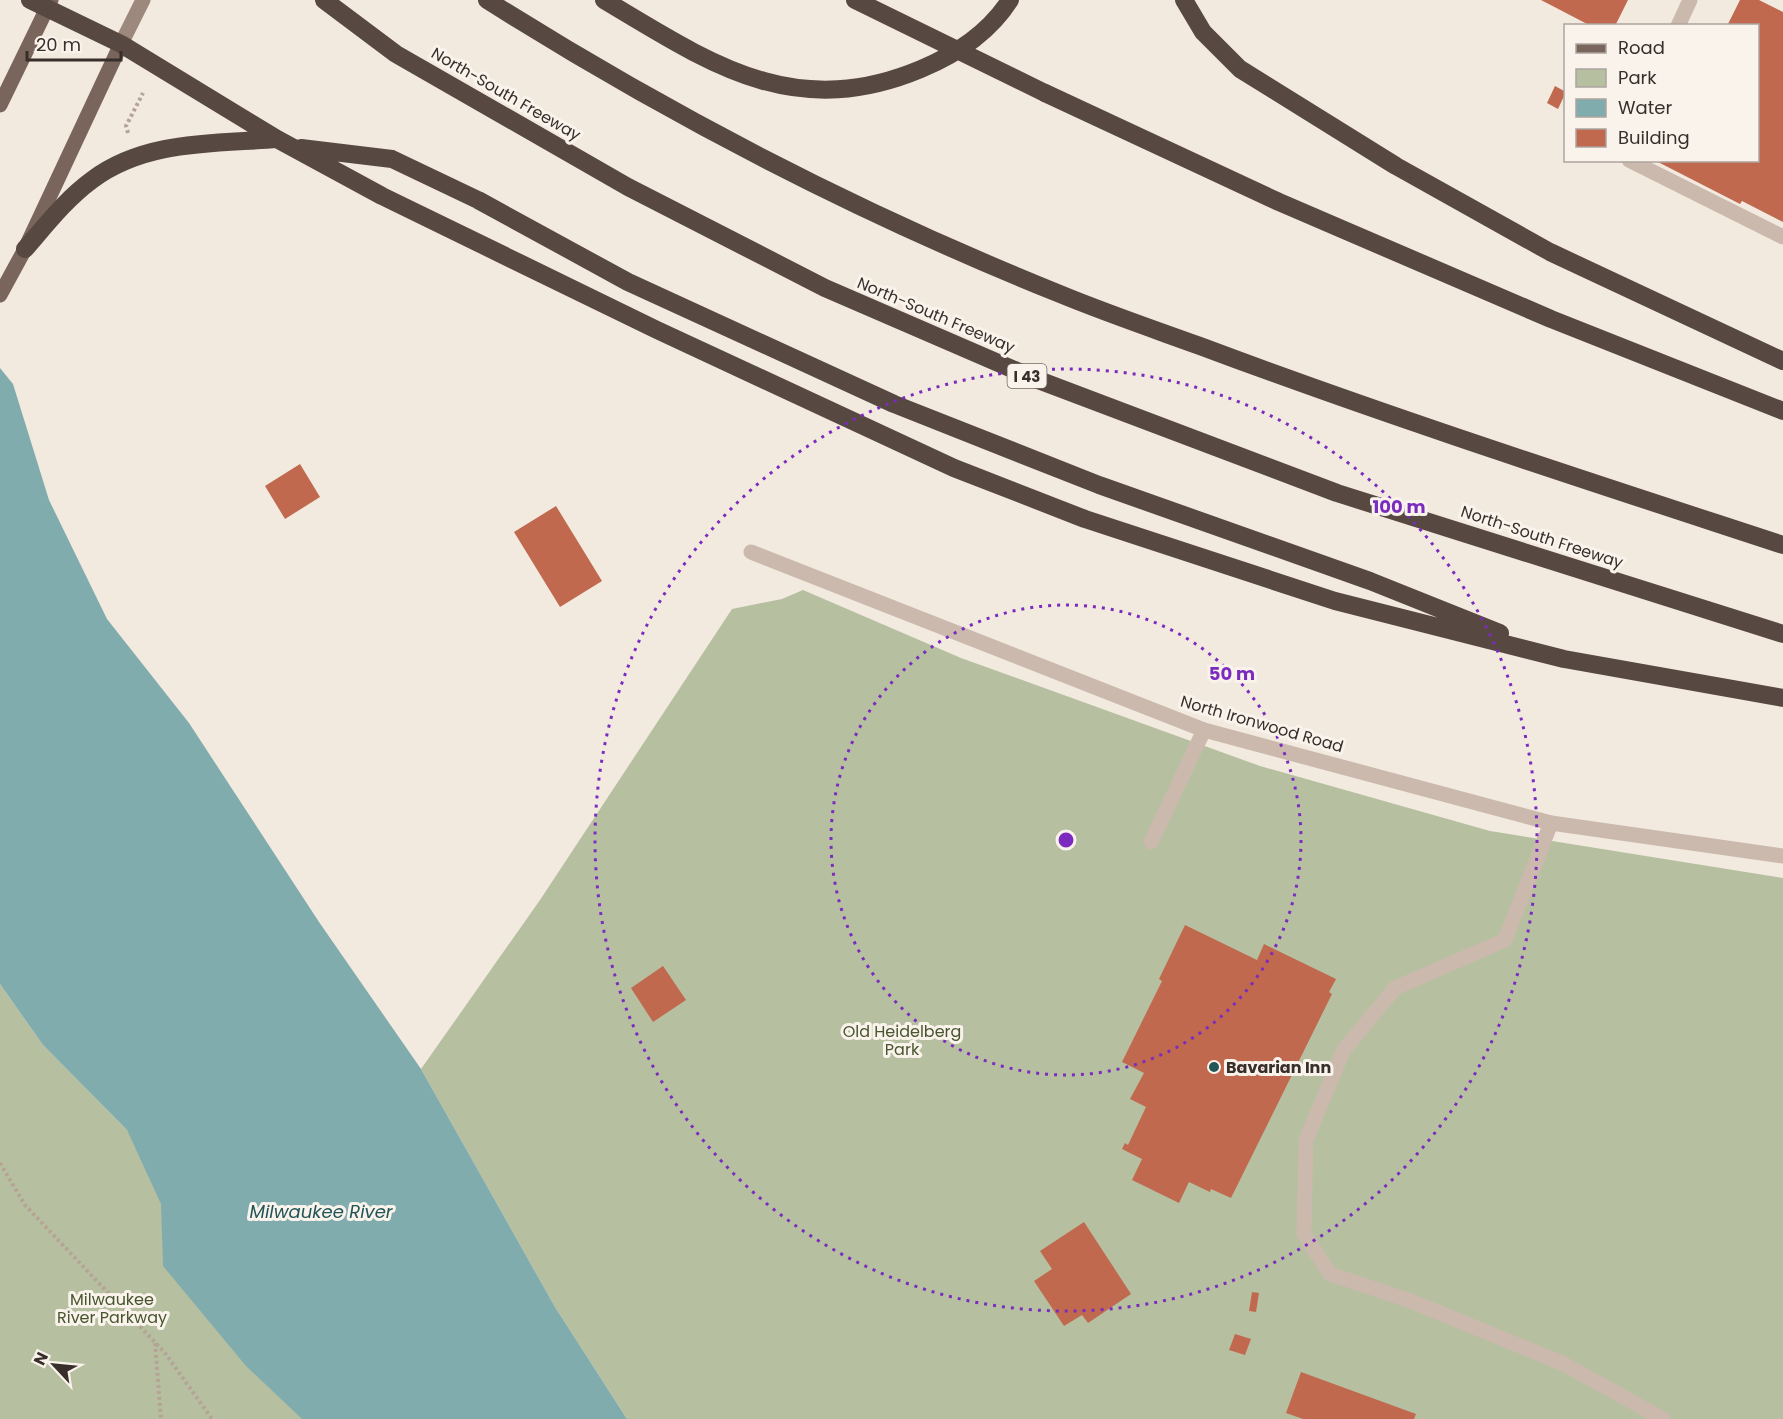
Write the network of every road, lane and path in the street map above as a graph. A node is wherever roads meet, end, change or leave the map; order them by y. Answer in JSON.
{"nodes":[{"id":1,"x":30,"y":0,"type":"edge"},
{"id":2,"x":143,"y":0,"type":"edge"},
{"id":3,"x":324,"y":0,"type":"edge"},
{"id":4,"x":487,"y":0,"type":"edge"},
{"id":5,"x":604,"y":0,"type":"edge"},
{"id":6,"x":855,"y":0,"type":"edge"},
{"id":7,"x":1010,"y":0,"type":"edge"},
{"id":8,"x":1184,"y":0,"type":"edge"},
{"id":9,"x":1690,"y":0,"type":"edge"},
{"id":10,"x":49,"y":5,"type":"edge"},
{"id":11,"x":1679,"y":24,"type":"edge"},
{"id":12,"x":122,"y":44,"type":"junction"},
{"id":13,"x":143,"y":93,"type":"dead end"},
{"id":14,"x":0,"y":105,"type":"edge"},
{"id":15,"x":130,"y":137,"type":"dead end"},
{"id":16,"x":284,"y":143,"type":"junction"},
{"id":17,"x":1633,"y":162,"type":"edge"},
{"id":18,"x":1783,"y":237,"type":"edge"},
{"id":19,"x":25,"y":249,"type":"junction"},
{"id":20,"x":0,"y":296,"type":"edge"},
{"id":21,"x":1783,"y":361,"type":"edge"},
{"id":22,"x":1783,"y":411,"type":"edge"},
{"id":23,"x":1783,"y":545,"type":"edge"},
{"id":24,"x":751,"y":552,"type":"dead end"},
{"id":25,"x":1783,"y":634,"type":"edge"},
{"id":26,"x":1564,"y":659,"type":"junction"},
{"id":27,"x":1783,"y":698,"type":"edge"},
{"id":28,"x":1204,"y":730,"type":"junction"},
{"id":29,"x":1551,"y":823,"type":"junction"},
{"id":30,"x":1151,"y":842,"type":"dead end"},
{"id":31,"x":1783,"y":855,"type":"edge"},
{"id":32,"x":0,"y":1163,"type":"edge"},
{"id":33,"x":155,"y":1343,"type":"junction"},
{"id":34,"x":161,"y":1419,"type":"edge"},
{"id":35,"x":212,"y":1419,"type":"edge"},
{"id":36,"x":1663,"y":1419,"type":"edge"}],
"edges":[{"from":1,"to":10,"type":"highway"},
{"from":2,"to":12,"type":"main road"},
{"from":3,"to":25,"type":"highway","name":"North-South Freeway","number":"I 43"},
{"from":4,"to":23,"type":"highway"},
{"from":5,"to":7,"type":"highway"},
{"from":6,"to":22,"type":"highway","bridge":true},
{"from":8,"to":21,"type":"highway"},
{"from":9,"to":11,"type":"street"},
{"from":10,"to":12,"type":"highway"},
{"from":10,"to":14,"type":"main road"},
{"from":12,"to":16,"type":"highway"},
{"from":12,"to":19,"type":"main road"},
{"from":13,"to":15,"type":"path"},
{"from":16,"to":19,"type":"highway"},
{"from":16,"to":26,"type":"highway"},
{"from":16,"to":26,"type":"highway"},
{"from":17,"to":18,"type":"street"},
{"from":19,"to":20,"type":"main road"},
{"from":24,"to":28,"type":"street","name":"North Ironwood Road"},
{"from":26,"to":27,"type":"highway"},
{"from":28,"to":29,"type":"street","name":"North Ironwood Road"},
{"from":28,"to":30,"type":"street"},
{"from":29,"to":31,"type":"street","name":"North Ironwood Road"},
{"from":29,"to":36,"type":"street"},
{"from":32,"to":33,"type":"path"},
{"from":33,"to":34,"type":"path"},
{"from":33,"to":35,"type":"path"}]}
